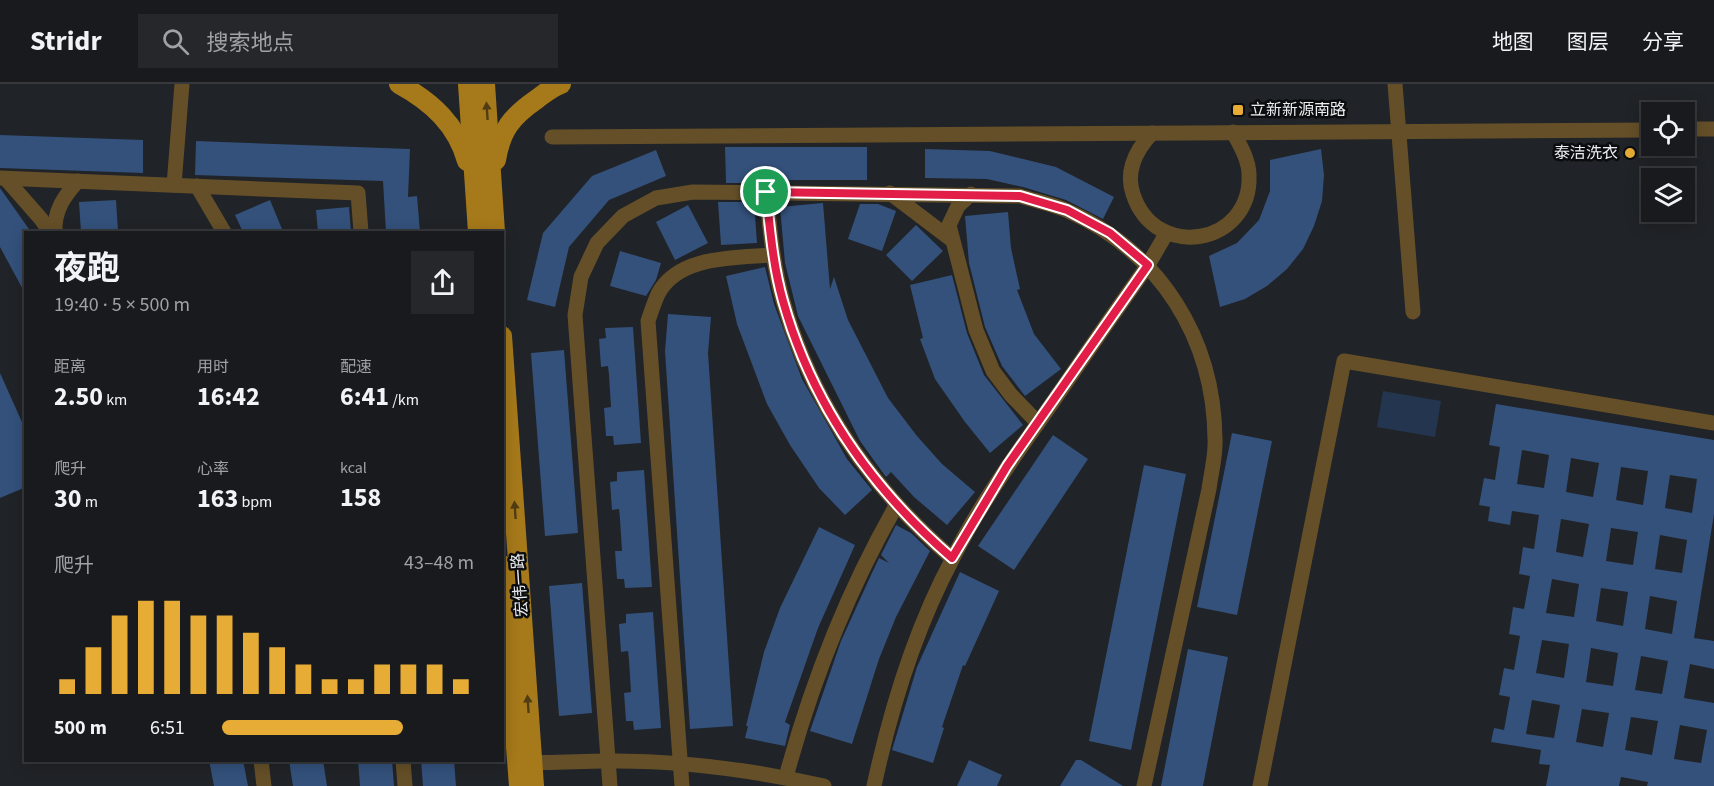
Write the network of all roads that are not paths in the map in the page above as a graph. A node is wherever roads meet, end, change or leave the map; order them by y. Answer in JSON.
{"nodes":[{"id":1,"x":182,"y":84,"type":"edge"},
{"id":2,"x":399,"y":84,"type":"edge"},
{"id":3,"x":468,"y":84,"type":"edge"},
{"id":4,"x":485,"y":84,"type":"edge"},
{"id":5,"x":561,"y":84,"type":"edge"},
{"id":6,"x":1395,"y":84,"type":"edge"},
{"id":7,"x":1695,"y":129,"type":"edge"},
{"id":8,"x":1714,"y":129,"type":"edge"},
{"id":9,"x":1641,"y":130,"type":"edge"},
{"id":10,"x":1398,"y":131,"type":"junction"},
{"id":11,"x":1233,"y":132,"type":"junction"},
{"id":12,"x":1152,"y":133,"type":"junction"},
{"id":13,"x":552,"y":137,"type":"dead end"},
{"id":14,"x":3,"y":178,"type":"edge"},
{"id":15,"x":78,"y":181,"type":"junction"},
{"id":16,"x":483,"y":184,"type":"junction"},
{"id":17,"x":174,"y":185,"type":"junction"},
{"id":18,"x":197,"y":186,"type":"junction"},
{"id":19,"x":766,"y":192,"type":"junction"},
{"id":20,"x":890,"y":193,"type":"junction"},
{"id":21,"x":971,"y":194,"type":"junction"},
{"id":22,"x":49,"y":231,"type":"edge"},
{"id":23,"x":55,"y":231,"type":"edge"},
{"id":24,"x":223,"y":231,"type":"edge"},
{"id":25,"x":361,"y":231,"type":"edge"},
{"id":26,"x":478,"y":231,"type":"edge"},
{"id":27,"x":495,"y":231,"type":"edge"},
{"id":28,"x":1166,"y":234,"type":"junction"},
{"id":29,"x":952,"y":240,"type":"junction"},
{"id":30,"x":773,"y":255,"type":"junction"},
{"id":31,"x":1148,"y":265,"type":"junction"},
{"id":32,"x":1413,"y":312,"type":"dead end"},
{"id":33,"x":504,"y":373,"type":"edge"},
{"id":34,"x":1038,"y":423,"type":"junction"},
{"id":35,"x":1714,"y":423,"type":"edge"},
{"id":36,"x":896,"y":506,"type":"junction"},
{"id":37,"x":952,"y":558,"type":"junction"},
{"id":38,"x":504,"y":598,"type":"edge"},
{"id":39,"x":607,"y":760,"type":"junction"},
{"id":40,"x":261,"y":762,"type":"edge"},
{"id":41,"x":403,"y":762,"type":"edge"},
{"id":42,"x":525,"y":762,"type":"junction"},
{"id":43,"x":680,"y":764,"type":"junction"},
{"id":44,"x":786,"y":777,"type":"junction"},
{"id":45,"x":264,"y":786,"type":"edge"},
{"id":46,"x":405,"y":786,"type":"edge"},
{"id":47,"x":519,"y":786,"type":"edge"},
{"id":48,"x":534,"y":786,"type":"edge"},
{"id":49,"x":610,"y":786,"type":"edge"},
{"id":50,"x":682,"y":786,"type":"edge"},
{"id":51,"x":824,"y":786,"type":"edge"},
{"id":52,"x":874,"y":786,"type":"edge"},
{"id":53,"x":1144,"y":786,"type":"edge"},
{"id":54,"x":1260,"y":786,"type":"edge"}],
"edges":[{"from":1,"to":17,"type":"street"},
{"from":2,"to":16,"type":"main road"},
{"from":3,"to":16,"type":"main road"},
{"from":16,"to":4,"type":"main road","one_way":true},
{"from":5,"to":16,"type":"main road"},
{"from":6,"to":10,"type":"street"},
{"from":7,"to":8,"type":"street"},
{"from":9,"to":10,"type":"street"},
{"from":10,"to":11,"type":"street"},
{"from":10,"to":32,"type":"street"},
{"from":11,"to":12,"type":"street"},
{"from":11,"to":28,"type":"street"},
{"from":12,"to":13,"type":"street"},
{"from":12,"to":28,"type":"street"},
{"from":14,"to":15,"type":"street"},
{"from":14,"to":22,"type":"street"},
{"from":15,"to":17,"type":"street"},
{"from":15,"to":23,"type":"street"},
{"from":16,"to":26,"type":"main road"},
{"from":16,"to":27,"type":"main road"},
{"from":17,"to":18,"type":"street"},
{"from":18,"to":24,"type":"street"},
{"from":18,"to":25,"type":"street"},
{"from":19,"to":20,"type":"street"},
{"from":19,"to":30,"type":"street"},
{"from":19,"to":39,"type":"street"},
{"from":20,"to":21,"type":"street"},
{"from":20,"to":29,"type":"street"},
{"from":21,"to":29,"type":"street"},
{"from":21,"to":31,"type":"street"},
{"from":28,"to":31,"type":"street"},
{"from":29,"to":34,"type":"street"},
{"from":30,"to":36,"type":"street"},
{"from":30,"to":43,"type":"street"},
{"from":31,"to":34,"type":"street"},
{"from":31,"to":53,"type":"street"},
{"from":42,"to":33,"type":"main road","name":"宏伟一路","one_way":true},
{"from":34,"to":37,"type":"street"},
{"from":35,"to":54,"type":"street"},
{"from":36,"to":37,"type":"street"},
{"from":36,"to":44,"type":"street"},
{"from":37,"to":52,"type":"street"},
{"from":38,"to":42,"type":"main road","name":"宏伟一路"},
{"from":39,"to":42,"type":"street"},
{"from":39,"to":43,"type":"street"},
{"from":39,"to":49,"type":"street"},
{"from":40,"to":45,"type":"street"},
{"from":41,"to":46,"type":"street"},
{"from":42,"to":47,"type":"main road"},
{"from":42,"to":48,"type":"main road"},
{"from":43,"to":44,"type":"street"},
{"from":43,"to":50,"type":"street"},
{"from":44,"to":51,"type":"street"}]}
